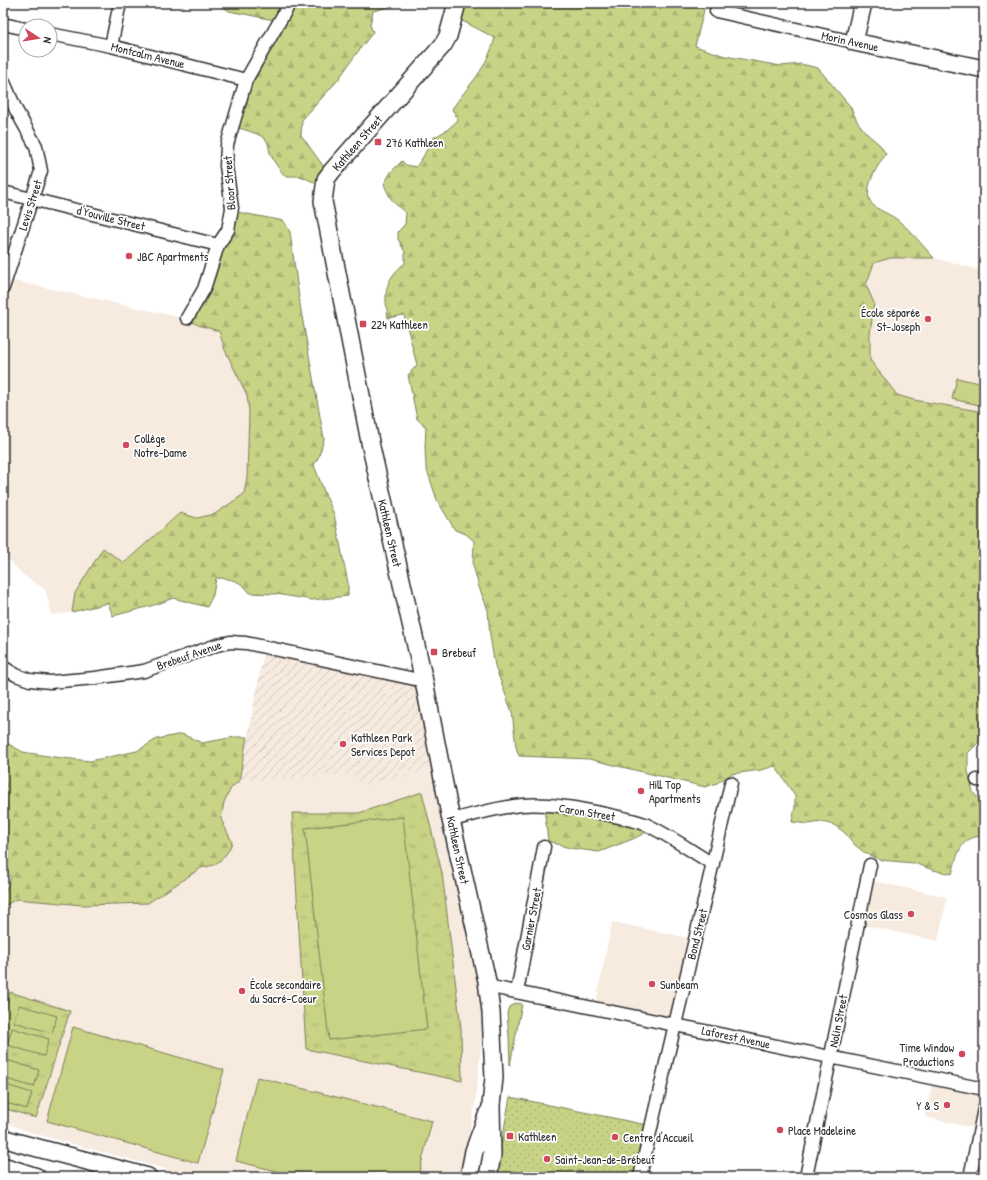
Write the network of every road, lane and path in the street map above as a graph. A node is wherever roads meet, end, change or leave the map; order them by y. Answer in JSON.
{"nodes":[{"id":1,"x":120,"y":3,"type":"edge"},
{"id":2,"x":289,"y":3,"type":"edge"},
{"id":3,"x":457,"y":3,"type":"edge"},
{"id":4,"x":863,"y":3,"type":"edge"},
{"id":5,"x":716,"y":11,"type":"dead end"},
{"id":6,"x":3,"y":24,"type":"edge"},
{"id":7,"x":18,"y":27,"type":"edge"},
{"id":8,"x":58,"y":36,"type":"edge"},
{"id":9,"x":854,"y":42,"type":"junction"},
{"id":10,"x":110,"y":46,"type":"junction"},
{"id":11,"x":984,"y":70,"type":"edge"},
{"id":12,"x":3,"y":80,"type":"edge"},
{"id":13,"x":246,"y":80,"type":"junction"},
{"id":14,"x":3,"y":192,"type":"edge"},
{"id":15,"x":33,"y":199,"type":"junction"},
{"id":16,"x":218,"y":245,"type":"junction"},
{"id":17,"x":3,"y":288,"type":"edge"},
{"id":18,"x":186,"y":318,"type":"dead end"},
{"id":19,"x":3,"y":667,"type":"edge"},
{"id":20,"x":424,"y":681,"type":"junction"},
{"id":21,"x":731,"y":783,"type":"dead end"},
{"id":22,"x":451,"y":820,"type":"junction"},
{"id":23,"x":544,"y":847,"type":"dead end"},
{"id":24,"x":713,"y":864,"type":"junction"},
{"id":25,"x":870,"y":865,"type":"dead end"},
{"id":26,"x":488,"y":986,"type":"junction"},
{"id":27,"x":517,"y":992,"type":"junction"},
{"id":28,"x":675,"y":1024,"type":"junction"},
{"id":29,"x":831,"y":1057,"type":"junction"},
{"id":30,"x":984,"y":1089,"type":"edge"},
{"id":31,"x":492,"y":1105,"type":"junction"},
{"id":32,"x":984,"y":1109,"type":"edge"},
{"id":33,"x":3,"y":1138,"type":"edge"},
{"id":34,"x":3,"y":1166,"type":"edge"},
{"id":35,"x":37,"y":1177,"type":"edge"},
{"id":36,"x":148,"y":1177,"type":"edge"},
{"id":37,"x":469,"y":1177,"type":"edge"},
{"id":38,"x":488,"y":1177,"type":"edge"},
{"id":39,"x":640,"y":1177,"type":"edge"},
{"id":40,"x":806,"y":1177,"type":"edge"},
{"id":41,"x":970,"y":1177,"type":"edge"}],
"edges":[{"from":1,"to":10,"type":"street"},
{"from":2,"to":13,"type":"street","name":"Bloor Street"},
{"from":3,"to":20,"type":"street","name":"Kathleen Street"},
{"from":4,"to":9,"type":"street"},
{"from":5,"to":9,"type":"street","name":"Morin Avenue"},
{"from":6,"to":7,"type":"street"},
{"from":8,"to":10,"type":"street","name":"Montcalm Avenue"},
{"from":9,"to":11,"type":"street","name":"Morin Avenue"},
{"from":10,"to":13,"type":"street","name":"Montcalm Avenue"},
{"from":12,"to":15,"type":"street","name":"Levis Street"},
{"from":13,"to":16,"type":"street","name":"Bloor Street"},
{"from":14,"to":15,"type":"street","name":"d'Youville Street"},
{"from":15,"to":16,"type":"street","name":"d'Youville Street"},
{"from":15,"to":17,"type":"street","name":"Levis Street"},
{"from":16,"to":18,"type":"street","name":"Bloor Street"},
{"from":19,"to":20,"type":"street","name":"Brebeuf Avenue"},
{"from":20,"to":22,"type":"street","name":"Kathleen Street"},
{"from":21,"to":24,"type":"street","name":"Bond Street"},
{"from":22,"to":24,"type":"street","name":"Caron Street"},
{"from":22,"to":26,"type":"street","name":"Kathleen Street"},
{"from":23,"to":27,"type":"street","name":"Garnier Street"},
{"from":24,"to":28,"type":"street","name":"Bond Street"},
{"from":25,"to":29,"type":"street","name":"Nolin Street"},
{"from":26,"to":27,"type":"street","name":"Laforest Avenue"},
{"from":26,"to":31,"type":"street","name":"Kathleen Street"},
{"from":27,"to":28,"type":"street","name":"Laforest Avenue"},
{"from":28,"to":29,"type":"street","name":"Laforest Avenue"},
{"from":28,"to":39,"type":"street","name":"Bond Street"},
{"from":29,"to":30,"type":"street","name":"Laforest Avenue"},
{"from":29,"to":40,"type":"street","name":"Nolin Street"},
{"from":31,"to":37,"type":"street","name":"Kathleen Street"},
{"from":31,"to":38,"type":"street","name":"Kathleen Street"},
{"from":32,"to":41,"type":"street"},
{"from":33,"to":36,"type":"street"},
{"from":34,"to":35,"type":"street"}]}
